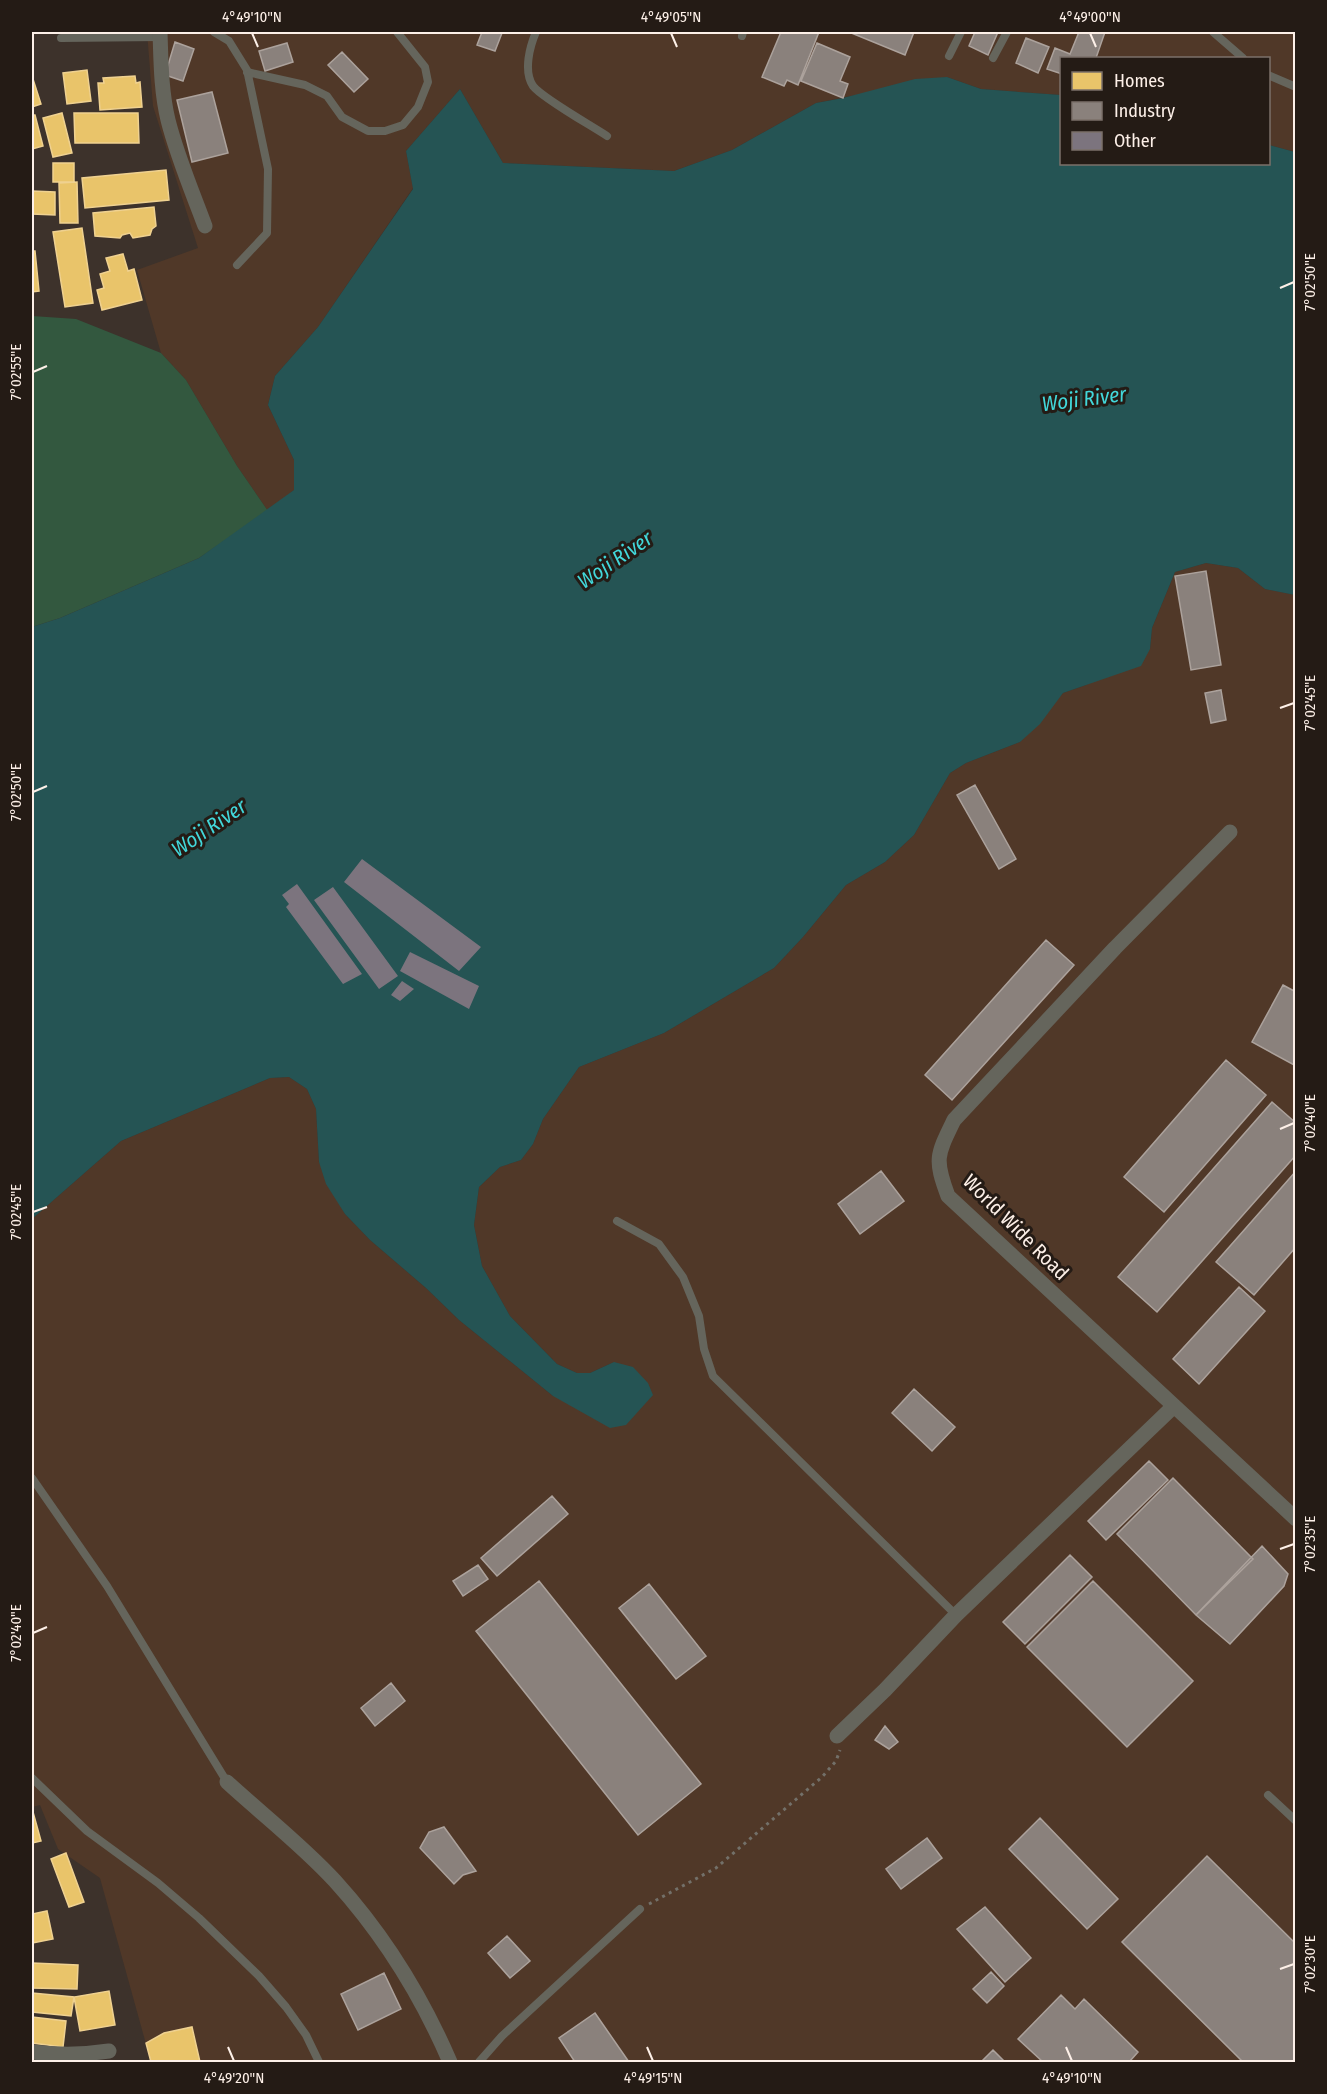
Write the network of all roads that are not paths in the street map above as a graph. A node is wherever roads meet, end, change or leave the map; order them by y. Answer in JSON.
{"nodes":[{"id":1,"x":214,"y":32,"type":"edge"},
{"id":2,"x":397,"y":32,"type":"edge"},
{"id":3,"x":536,"y":32,"type":"edge"},
{"id":4,"x":961,"y":32,"type":"edge"},
{"id":5,"x":1007,"y":32,"type":"edge"},
{"id":6,"x":1213,"y":32,"type":"edge"},
{"id":7,"x":160,"y":34,"type":"edge"},
{"id":8,"x":61,"y":38,"type":"dead end"},
{"id":9,"x":949,"y":56,"type":"dead end"},
{"id":10,"x":1242,"y":57,"type":"edge"},
{"id":11,"x":993,"y":58,"type":"dead end"},
{"id":12,"x":247,"y":72,"type":"junction"},
{"id":13,"x":1270,"y":76,"type":"edge"},
{"id":14,"x":1296,"y":87,"type":"edge"},
{"id":15,"x":607,"y":136,"type":"dead end"},
{"id":16,"x":205,"y":226,"type":"dead end"},
{"id":17,"x":237,"y":265,"type":"dead end"},
{"id":18,"x":1230,"y":832,"type":"dead end"},
{"id":19,"x":616,"y":1221,"type":"dead end"},
{"id":20,"x":1174,"y":1406,"type":"junction"},
{"id":21,"x":32,"y":1478,"type":"edge"},
{"id":22,"x":1296,"y":1519,"type":"edge"},
{"id":23,"x":956,"y":1615,"type":"junction"},
{"id":24,"x":837,"y":1736,"type":"road end"},
{"id":25,"x":32,"y":1778,"type":"edge"},
{"id":26,"x":228,"y":1782,"type":"joint"},
{"id":27,"x":1268,"y":1795,"type":"dead end"},
{"id":28,"x":1296,"y":1821,"type":"edge"},
{"id":29,"x":640,"y":1909,"type":"road end"},
{"id":30,"x":109,"y":2051,"type":"dead end"},
{"id":31,"x":32,"y":2052,"type":"edge"},
{"id":32,"x":319,"y":2062,"type":"edge"},
{"id":33,"x":450,"y":2062,"type":"edge"},
{"id":34,"x":479,"y":2062,"type":"edge"}],
"edges":[{"from":1,"to":12,"type":"lane"},
{"from":2,"to":12,"type":"lane"},
{"from":3,"to":15,"type":"lane"},
{"from":4,"to":9,"type":"lane"},
{"from":5,"to":11,"type":"lane"},
{"from":6,"to":10,"type":"lane"},
{"from":7,"to":8,"type":"lane"},
{"from":7,"to":16,"type":"street"},
{"from":12,"to":17,"type":"lane"},
{"from":13,"to":14,"type":"lane"},
{"from":18,"to":20,"type":"street","name":"World Wide Road"},
{"from":19,"to":23,"type":"lane"},
{"from":20,"to":22,"type":"street","name":"World Wide Road"},
{"from":20,"to":23,"type":"street"},
{"from":21,"to":26,"type":"lane"},
{"from":23,"to":24,"type":"street"},
{"from":25,"to":32,"type":"lane"},
{"from":26,"to":33,"type":"street"},
{"from":27,"to":28,"type":"lane"},
{"from":29,"to":34,"type":"lane"},
{"from":30,"to":31,"type":"street"}]}
